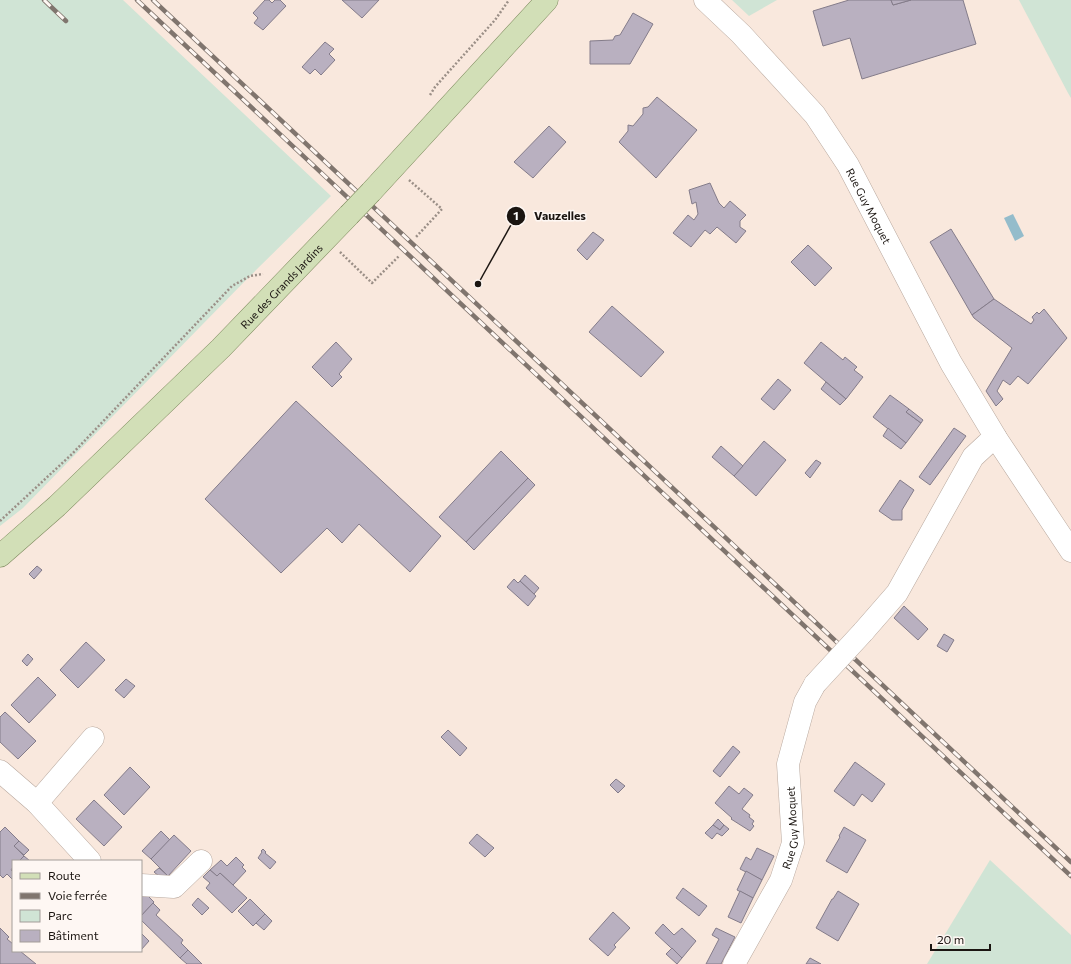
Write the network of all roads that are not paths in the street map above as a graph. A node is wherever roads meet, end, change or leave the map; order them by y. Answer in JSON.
{"nodes":[{"id":1,"x":547,"y":0,"type":"edge"},
{"id":2,"x":705,"y":0,"type":"edge"},
{"id":3,"x":996,"y":438,"type":"junction"},
{"id":4,"x":1071,"y":551,"type":"edge"},
{"id":5,"x":0,"y":556,"type":"edge"},
{"id":6,"x":93,"y":738,"type":"dead end"},
{"id":7,"x":0,"y":771,"type":"edge"},
{"id":8,"x":37,"y":803,"type":"junction"},
{"id":9,"x":89,"y":860,"type":"edge"},
{"id":10,"x":201,"y":862,"type":"dead end"},
{"id":11,"x":142,"y":885,"type":"edge"},
{"id":12,"x":734,"y":964,"type":"edge"}],
"edges":[{"from":1,"to":5,"type":"main road","name":"Rue des Grands Jardins","bridge":true},
{"from":2,"to":3,"type":"street","name":"Rue Guy Moquet"},
{"from":3,"to":4,"type":"street","name":"Rue Guy Moquet"},
{"from":3,"to":12,"type":"street","name":"Rue Guy Moquet","bridge":true},
{"from":6,"to":8,"type":"street"},
{"from":7,"to":8,"type":"street"},
{"from":8,"to":9,"type":"street"},
{"from":10,"to":11,"type":"street"}]}
